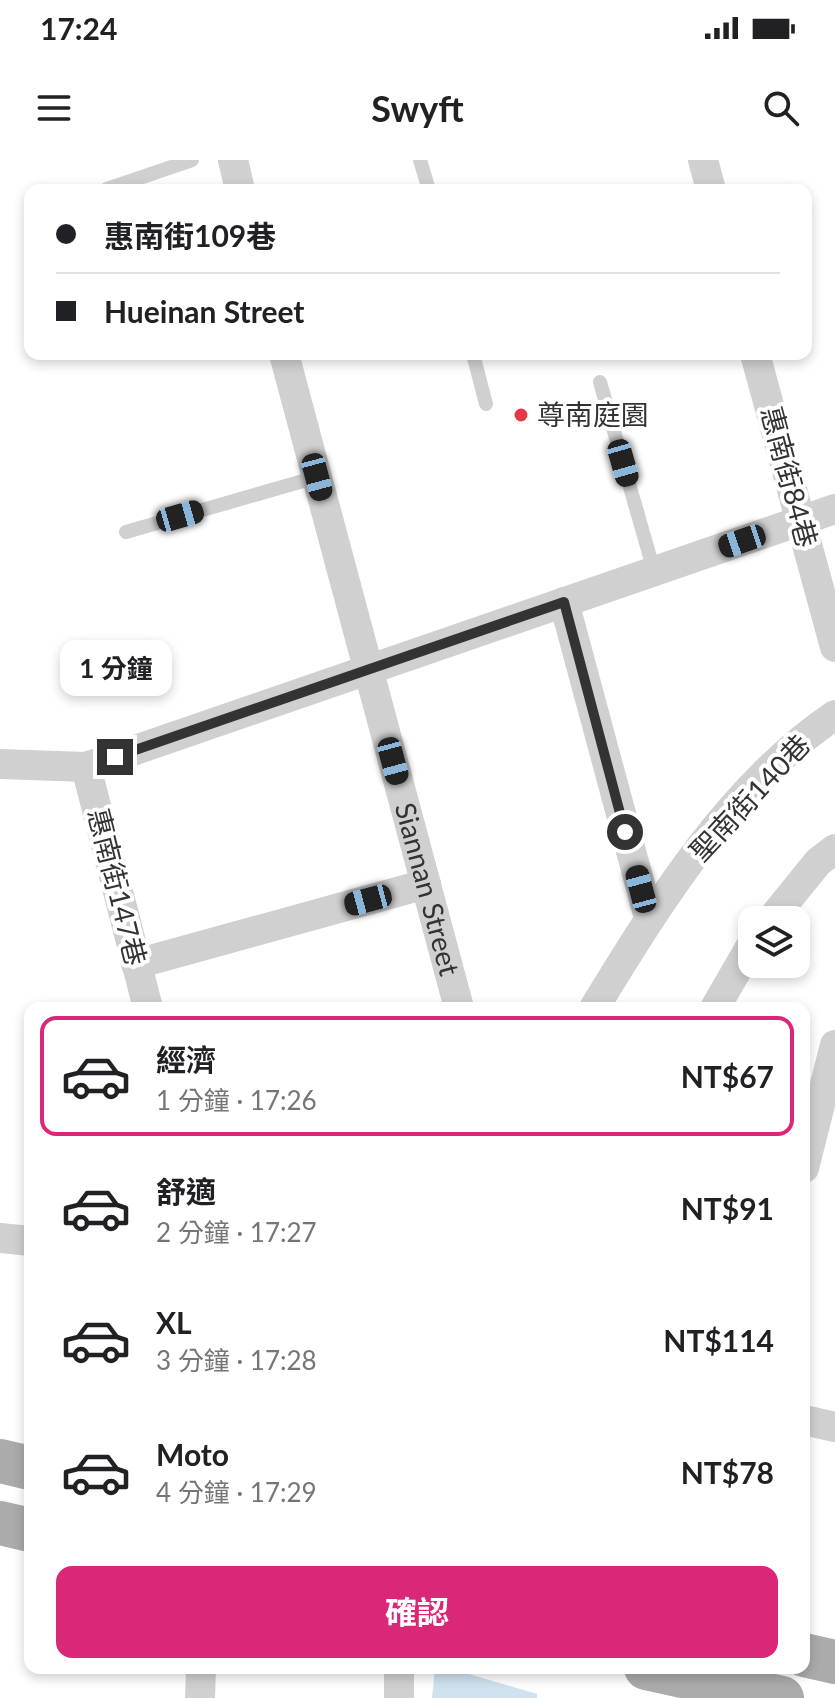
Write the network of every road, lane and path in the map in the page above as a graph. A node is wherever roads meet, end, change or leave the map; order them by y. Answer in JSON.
{"nodes":[{"id":1,"x":192,"y":160,"type":"edge"},
{"id":2,"x":233,"y":160,"type":"edge"},
{"id":3,"x":420,"y":160,"type":"edge"},
{"id":4,"x":703,"y":160,"type":"edge"},
{"id":5,"x":122,"y":184,"type":"edge"},
{"id":6,"x":239,"y":184,"type":"edge"},
{"id":7,"x":427,"y":184,"type":"edge"},
{"id":8,"x":709,"y":184,"type":"edge"},
{"id":9,"x":286,"y":360,"type":"edge"},
{"id":10,"x":475,"y":360,"type":"edge"},
{"id":11,"x":757,"y":360,"type":"edge"},
{"id":12,"x":600,"y":382,"type":"dead end"},
{"id":13,"x":486,"y":404,"type":"dead end"},
{"id":14,"x":317,"y":477,"type":"junction"},
{"id":15,"x":835,"y":509,"type":"edge"},
{"id":16,"x":800,"y":521,"type":"junction"},
{"id":17,"x":126,"y":532,"type":"dead end"},
{"id":18,"x":654,"y":571,"type":"junction"},
{"id":19,"x":564,"y":602,"type":"junction"},
{"id":20,"x":835,"y":647,"type":"edge"},
{"id":21,"x":369,"y":669,"type":"junction"},
{"id":22,"x":835,"y":715,"type":"edge"},
{"id":23,"x":0,"y":764,"type":"edge"},
{"id":24,"x":86,"y":767,"type":"junction"},
{"id":25,"x":835,"y":849,"type":"edge"},
{"id":26,"x":426,"y":884,"type":"junction"},
{"id":27,"x":782,"y":906,"type":"edge"},
{"id":28,"x":649,"y":918,"type":"junction"},
{"id":29,"x":136,"y":964,"type":"junction"},
{"id":30,"x":738,"y":968,"type":"edge"},
{"id":31,"x":146,"y":1002,"type":"edge"},
{"id":32,"x":457,"y":1002,"type":"edge"},
{"id":33,"x":598,"y":1002,"type":"edge"},
{"id":34,"x":718,"y":1002,"type":"edge"},
{"id":35,"x":835,"y":1045,"type":"edge"},
{"id":36,"x":812,"y":1160,"type":"edge"},
{"id":37,"x":0,"y":1238,"type":"edge"},
{"id":38,"x":24,"y":1240,"type":"edge"},
{"id":39,"x":810,"y":1421,"type":"edge"},
{"id":40,"x":835,"y":1427,"type":"edge"},
{"id":41,"x":0,"y":1461,"type":"edge"},
{"id":42,"x":24,"y":1467,"type":"edge"},
{"id":43,"x":0,"y":1523,"type":"edge"},
{"id":44,"x":24,"y":1529,"type":"edge"},
{"id":45,"x":810,"y":1656,"type":"edge"},
{"id":46,"x":835,"y":1662,"type":"edge"},
{"id":47,"x":201,"y":1674,"type":"edge"},
{"id":48,"x":399,"y":1674,"type":"edge"},
{"id":49,"x":673,"y":1674,"type":"edge"},
{"id":50,"x":200,"y":1698,"type":"edge"},
{"id":51,"x":399,"y":1698,"type":"edge"},
{"id":52,"x":782,"y":1698,"type":"edge"}],
"edges":[{"from":1,"to":5,"type":"lane"},
{"from":2,"to":6,"type":"street"},
{"from":3,"to":7,"type":"lane"},
{"from":4,"to":8,"type":"street"},
{"from":9,"to":14,"type":"street","name":"Siannan Street"},
{"from":10,"to":13,"type":"lane"},
{"from":11,"to":16,"type":"street","name":"惠南街84巷"},
{"from":12,"to":18,"type":"lane"},
{"from":14,"to":17,"type":"lane"},
{"from":14,"to":21,"type":"street","name":"Siannan Street"},
{"from":15,"to":16,"type":"street"},
{"from":16,"to":18,"type":"street"},
{"from":16,"to":20,"type":"street","name":"惠南街84巷"},
{"from":18,"to":19,"type":"street"},
{"from":19,"to":21,"type":"street"},
{"from":19,"to":28,"type":"street"},
{"from":21,"to":24,"type":"street"},
{"from":21,"to":26,"type":"street","name":"Siannan Street"},
{"from":22,"to":28,"type":"street","name":"聖南街140巷"},
{"from":23,"to":24,"type":"street"},
{"from":24,"to":29,"type":"street","name":"惠南街147巷"},
{"from":25,"to":27,"type":"street"},
{"from":26,"to":29,"type":"street"},
{"from":26,"to":32,"type":"street","name":"Siannan Street"},
{"from":28,"to":33,"type":"street","name":"聖南街140巷"},
{"from":29,"to":31,"type":"street","name":"惠南街147巷"},
{"from":30,"to":34,"type":"street"},
{"from":35,"to":36,"type":"street"},
{"from":37,"to":38,"type":"street"},
{"from":39,"to":40,"type":"street"},
{"from":41,"to":42,"type":"main road"},
{"from":43,"to":44,"type":"main road"},
{"from":45,"to":46,"type":"main road"},
{"from":47,"to":50,"type":"street"},
{"from":48,"to":51,"type":"street"},
{"from":49,"to":52,"type":"main road"}]}
